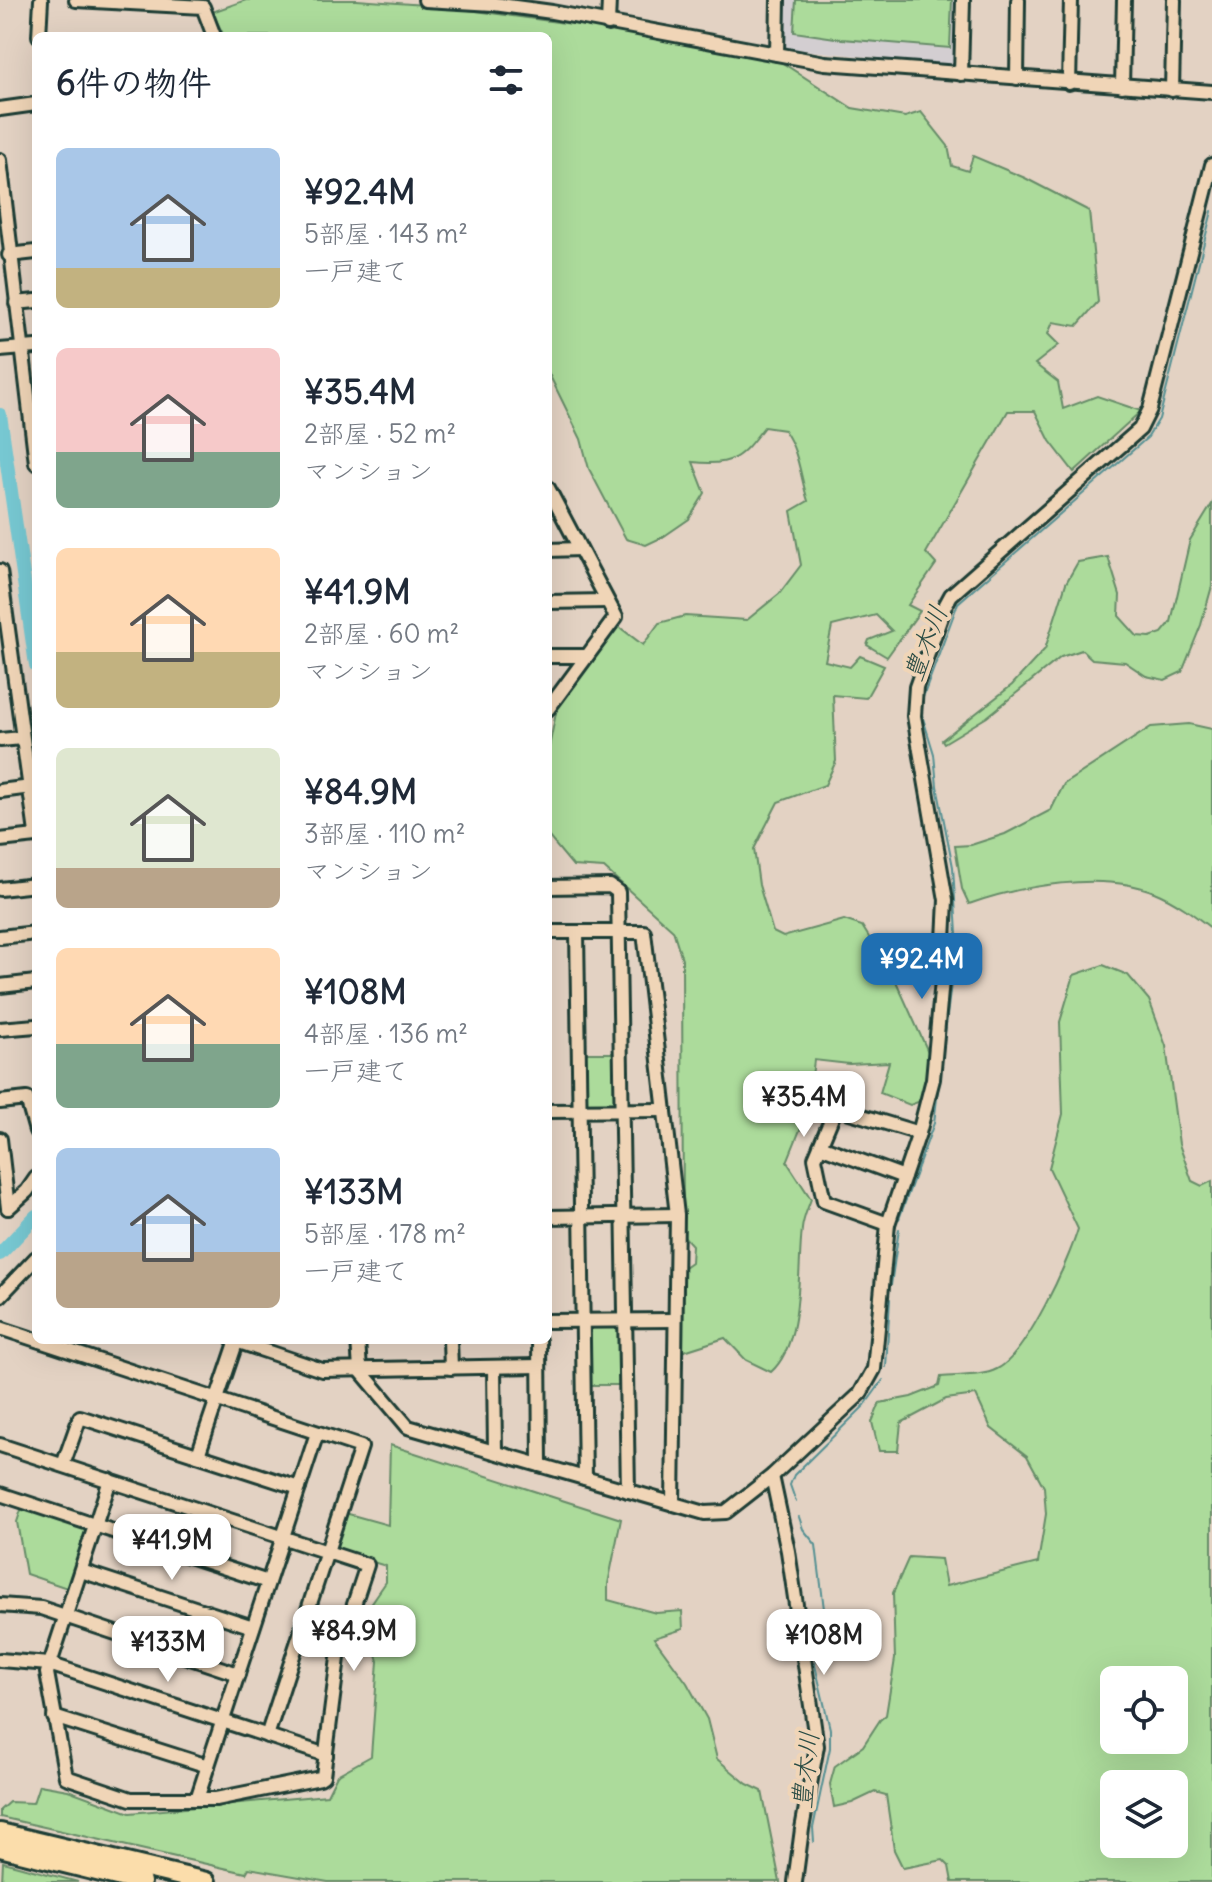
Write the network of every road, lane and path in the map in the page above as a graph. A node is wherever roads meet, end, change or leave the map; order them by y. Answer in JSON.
{"nodes":[{"id":1,"x":41,"y":0,"type":"edge"},
{"id":2,"x":76,"y":0,"type":"edge"},
{"id":3,"x":425,"y":0,"type":"edge"},
{"id":4,"x":441,"y":0,"type":"edge"},
{"id":5,"x":609,"y":0,"type":"edge"},
{"id":6,"x":778,"y":0,"type":"edge"},
{"id":7,"x":963,"y":0,"type":"edge"},
{"id":8,"x":1018,"y":0,"type":"edge"},
{"id":9,"x":1071,"y":0,"type":"edge"},
{"id":10,"x":1124,"y":0,"type":"edge"},
{"id":11,"x":1174,"y":0,"type":"edge"},
{"id":12,"x":494,"y":2,"type":"edge"},
{"id":13,"x":547,"y":6,"type":"edge"},
{"id":14,"x":608,"y":24,"type":"junction"},
{"id":15,"x":39,"y":32,"type":"edge"},
{"id":16,"x":212,"y":32,"type":"edge"},
{"id":17,"x":777,"y":54,"type":"junction"},
{"id":18,"x":961,"y":74,"type":"junction"},
{"id":19,"x":1017,"y":78,"type":"junction"},
{"id":20,"x":1069,"y":83,"type":"junction"},
{"id":21,"x":1122,"y":86,"type":"junction"},
{"id":22,"x":1172,"y":90,"type":"junction"},
{"id":23,"x":1212,"y":92,"type":"edge"},
{"id":24,"x":32,"y":105,"type":"edge"},
{"id":25,"x":0,"y":109,"type":"edge"},
{"id":26,"x":0,"y":160,"type":"edge"},
{"id":27,"x":1212,"y":165,"type":"edge"},
{"id":28,"x":32,"y":252,"type":"edge"},
{"id":29,"x":9,"y":255,"type":"junction"},
{"id":30,"x":32,"y":301,"type":"edge"},
{"id":31,"x":16,"y":303,"type":"junction"},
{"id":32,"x":32,"y":348,"type":"edge"},
{"id":33,"x":22,"y":349,"type":"junction"},
{"id":34,"x":3,"y":350,"type":"edge"},
{"id":35,"x":32,"y":392,"type":"edge"},
{"id":36,"x":552,"y":498,"type":"edge"},
{"id":37,"x":580,"y":549,"type":"junction"},
{"id":38,"x":552,"y":550,"type":"edge"},
{"id":39,"x":0,"y":571,"type":"edge"},
{"id":40,"x":607,"y":601,"type":"junction"},
{"id":41,"x":552,"y":602,"type":"edge"},
{"id":42,"x":552,"y":656,"type":"edge"},
{"id":43,"x":587,"y":656,"type":"junction"},
{"id":44,"x":14,"y":686,"type":"junction"},
{"id":45,"x":0,"y":688,"type":"edge"},
{"id":46,"x":552,"y":704,"type":"edge"},
{"id":47,"x":22,"y":738,"type":"junction"},
{"id":48,"x":0,"y":740,"type":"edge"},
{"id":49,"x":31,"y":787,"type":"junction"},
{"id":50,"x":0,"y":791,"type":"edge"},
{"id":51,"x":32,"y":796,"type":"edge"},
{"id":52,"x":32,"y":835,"type":"edge"},
{"id":53,"x":0,"y":840,"type":"edge"},
{"id":54,"x":32,"y":885,"type":"edge"},
{"id":55,"x":552,"y":887,"type":"edge"},
{"id":56,"x":0,"y":889,"type":"edge"},
{"id":57,"x":621,"y":931,"type":"junction"},
{"id":58,"x":552,"y":932,"type":"edge"},
{"id":59,"x":577,"y":932,"type":"junction"},
{"id":60,"x":32,"y":933,"type":"edge"},
{"id":61,"x":0,"y":937,"type":"edge"},
{"id":62,"x":32,"y":982,"type":"edge"},
{"id":63,"x":0,"y":986,"type":"edge"},
{"id":64,"x":32,"y":1026,"type":"edge"},
{"id":65,"x":0,"y":1029,"type":"edge"},
{"id":66,"x":0,"y":1102,"type":"edge"},
{"id":67,"x":580,"y":1110,"type":"junction"},
{"id":68,"x":623,"y":1110,"type":"junction"},
{"id":69,"x":665,"y":1110,"type":"junction"},
{"id":70,"x":552,"y":1111,"type":"edge"},
{"id":71,"x":32,"y":1117,"type":"edge"},
{"id":72,"x":919,"y":1133,"type":"junction"},
{"id":73,"x":0,"y":1139,"type":"edge"},
{"id":74,"x":820,"y":1146,"type":"junction"},
{"id":75,"x":904,"y":1177,"type":"junction"},
{"id":76,"x":32,"y":1184,"type":"edge"},
{"id":77,"x":677,"y":1215,"type":"junction"},
{"id":78,"x":581,"y":1216,"type":"junction"},
{"id":79,"x":624,"y":1216,"type":"junction"},
{"id":80,"x":552,"y":1217,"type":"edge"},
{"id":81,"x":888,"y":1224,"type":"junction"},
{"id":82,"x":30,"y":1274,"type":"edge"},
{"id":83,"x":0,"y":1296,"type":"edge"},
{"id":84,"x":674,"y":1320,"type":"junction"},
{"id":85,"x":552,"y":1321,"type":"edge"},
{"id":86,"x":583,"y":1321,"type":"junction"},
{"id":87,"x":626,"y":1321,"type":"junction"},
{"id":88,"x":0,"y":1328,"type":"edge"},
{"id":89,"x":32,"y":1339,"type":"edge"},
{"id":90,"x":48,"y":1344,"type":"edge"},
{"id":91,"x":234,"y":1344,"type":"edge"},
{"id":92,"x":247,"y":1344,"type":"edge"},
{"id":93,"x":358,"y":1344,"type":"edge"},
{"id":94,"x":450,"y":1344,"type":"edge"},
{"id":95,"x":539,"y":1344,"type":"edge"},
{"id":96,"x":539,"y":1366,"type":"junction"},
{"id":97,"x":494,"y":1367,"type":"junction"},
{"id":98,"x":451,"y":1368,"type":"junction"},
{"id":99,"x":360,"y":1370,"type":"junction"},
{"id":100,"x":217,"y":1400,"type":"junction"},
{"id":101,"x":317,"y":1433,"type":"junction"},
{"id":102,"x":0,"y":1445,"type":"edge"},
{"id":103,"x":495,"y":1452,"type":"junction"},
{"id":104,"x":198,"y":1455,"type":"junction"},
{"id":105,"x":63,"y":1465,"type":"junction"},
{"id":106,"x":540,"y":1465,"type":"junction"},
{"id":107,"x":772,"y":1476,"type":"junction"},
{"id":108,"x":585,"y":1478,"type":"junction"},
{"id":109,"x":110,"y":1480,"type":"junction"},
{"id":110,"x":299,"y":1488,"type":"junction"},
{"id":111,"x":628,"y":1491,"type":"junction"},
{"id":112,"x":0,"y":1494,"type":"edge"},
{"id":113,"x":673,"y":1504,"type":"junction"},
{"id":114,"x":95,"y":1526,"type":"junction"},
{"id":115,"x":283,"y":1537,"type":"junction"},
{"id":116,"x":327,"y":1552,"type":"junction"},
{"id":117,"x":81,"y":1571,"type":"junction"},
{"id":118,"x":268,"y":1582,"type":"junction"},
{"id":119,"x":0,"y":1605,"type":"edge"},
{"id":120,"x":66,"y":1616,"type":"junction"},
{"id":121,"x":253,"y":1627,"type":"junction"},
{"id":122,"x":0,"y":1660,"type":"edge"},
{"id":123,"x":49,"y":1664,"type":"junction"},
{"id":124,"x":238,"y":1674,"type":"junction"},
{"id":125,"x":54,"y":1717,"type":"junction"},
{"id":126,"x":223,"y":1721,"type":"junction"},
{"id":127,"x":267,"y":1736,"type":"junction"},
{"id":128,"x":326,"y":1755,"type":"junction"},
{"id":129,"x":208,"y":1766,"type":"junction"},
{"id":130,"x":197,"y":1799,"type":"junction"},
{"id":131,"x":0,"y":1833,"type":"edge"},
{"id":132,"x":0,"y":1847,"type":"edge"},
{"id":133,"x":29,"y":1848,"type":"junction"},
{"id":134,"x":141,"y":1882,"type":"edge"},
{"id":135,"x":206,"y":1882,"type":"edge"},
{"id":136,"x":795,"y":1882,"type":"edge"}],
"edges":[{"from":1,"to":15,"type":"street"},
{"from":2,"to":16,"type":"street"},
{"from":3,"to":4,"type":"street"},
{"from":4,"to":12,"type":"street"},
{"from":5,"to":14,"type":"street"},
{"from":6,"to":17,"type":"street"},
{"from":7,"to":18,"type":"street"},
{"from":8,"to":19,"type":"street"},
{"from":9,"to":20,"type":"street"},
{"from":10,"to":21,"type":"street"},
{"from":11,"to":22,"type":"street"},
{"from":12,"to":13,"type":"street"},
{"from":13,"to":14,"type":"street"},
{"from":14,"to":17,"type":"street"},
{"from":17,"to":18,"type":"street"},
{"from":18,"to":19,"type":"street"},
{"from":19,"to":20,"type":"street"},
{"from":20,"to":21,"type":"street"},
{"from":21,"to":22,"type":"street"},
{"from":22,"to":23,"type":"street"},
{"from":24,"to":25,"type":"street"},
{"from":26,"to":29,"type":"street"},
{"from":27,"to":72,"type":"street"},
{"from":28,"to":29,"type":"street"},
{"from":29,"to":31,"type":"street"},
{"from":30,"to":31,"type":"street"},
{"from":31,"to":33,"type":"street"},
{"from":32,"to":33,"type":"street"},
{"from":33,"to":34,"type":"street"},
{"from":33,"to":35,"type":"street"},
{"from":36,"to":37,"type":"street"},
{"from":37,"to":38,"type":"street"},
{"from":37,"to":40,"type":"street"},
{"from":39,"to":44,"type":"street"},
{"from":40,"to":41,"type":"street"},
{"from":40,"to":43,"type":"street"},
{"from":42,"to":43,"type":"street"},
{"from":43,"to":46,"type":"street"},
{"from":44,"to":45,"type":"street"},
{"from":44,"to":47,"type":"street"},
{"from":47,"to":48,"type":"street"},
{"from":47,"to":49,"type":"street"},
{"from":49,"to":50,"type":"street"},
{"from":49,"to":51,"type":"street"},
{"from":52,"to":53,"type":"street"},
{"from":54,"to":56,"type":"street"},
{"from":55,"to":57,"type":"street"},
{"from":57,"to":59,"type":"street"},
{"from":57,"to":68,"type":"street"},
{"from":57,"to":69,"type":"street"},
{"from":58,"to":59,"type":"street"},
{"from":59,"to":67,"type":"street"},
{"from":60,"to":61,"type":"street"},
{"from":62,"to":63,"type":"street"},
{"from":64,"to":65,"type":"street"},
{"from":66,"to":71,"type":"street"},
{"from":67,"to":68,"type":"street"},
{"from":67,"to":70,"type":"street"},
{"from":67,"to":78,"type":"street"},
{"from":68,"to":69,"type":"street"},
{"from":68,"to":79,"type":"street"},
{"from":69,"to":77,"type":"street"},
{"from":72,"to":74,"type":"street"},
{"from":72,"to":75,"type":"street"},
{"from":73,"to":76,"type":"street"},
{"from":74,"to":75,"type":"street"},
{"from":74,"to":81,"type":"street"},
{"from":75,"to":81,"type":"street"},
{"from":77,"to":79,"type":"street"},
{"from":77,"to":84,"type":"street"},
{"from":78,"to":79,"type":"street"},
{"from":78,"to":80,"type":"street"},
{"from":78,"to":86,"type":"street"},
{"from":79,"to":87,"type":"street"},
{"from":81,"to":107,"type":"street"},
{"from":82,"to":83,"type":"street"},
{"from":84,"to":87,"type":"street"},
{"from":84,"to":113,"type":"street"},
{"from":85,"to":86,"type":"street"},
{"from":86,"to":87,"type":"street"},
{"from":86,"to":108,"type":"street"},
{"from":87,"to":111,"type":"street"},
{"from":88,"to":89,"type":"street"},
{"from":90,"to":100,"type":"street"},
{"from":91,"to":100,"type":"street"},
{"from":92,"to":99,"type":"street"},
{"from":93,"to":99,"type":"street"},
{"from":94,"to":98,"type":"street"},
{"from":95,"to":96,"type":"street"},
{"from":96,"to":97,"type":"street"},
{"from":96,"to":106,"type":"street"},
{"from":97,"to":98,"type":"street"},
{"from":97,"to":103,"type":"street"},
{"from":98,"to":99,"type":"street"},
{"from":99,"to":103,"type":"street"},
{"from":100,"to":101,"type":"street"},
{"from":100,"to":104,"type":"street"},
{"from":101,"to":110,"type":"street"},
{"from":101,"to":116,"type":"street"},
{"from":102,"to":105,"type":"street"},
{"from":103,"to":106,"type":"street"},
{"from":104,"to":105,"type":"street"},
{"from":104,"to":110,"type":"street"},
{"from":105,"to":109,"type":"street"},
{"from":106,"to":108,"type":"street"},
{"from":107,"to":113,"type":"street"},
{"from":107,"to":136,"type":"street"},
{"from":108,"to":111,"type":"street"},
{"from":109,"to":114,"type":"street"},
{"from":109,"to":115,"type":"street"},
{"from":110,"to":115,"type":"street"},
{"from":111,"to":113,"type":"street"},
{"from":112,"to":114,"type":"street"},
{"from":114,"to":117,"type":"street"},
{"from":114,"to":118,"type":"street"},
{"from":115,"to":116,"type":"street"},
{"from":115,"to":118,"type":"street"},
{"from":116,"to":127,"type":"street"},
{"from":116,"to":128,"type":"street"},
{"from":117,"to":120,"type":"street"},
{"from":117,"to":121,"type":"street"},
{"from":118,"to":121,"type":"street"},
{"from":119,"to":120,"type":"street"},
{"from":120,"to":123,"type":"street"},
{"from":120,"to":124,"type":"street"},
{"from":121,"to":124,"type":"street"},
{"from":122,"to":123,"type":"street"},
{"from":123,"to":125,"type":"street"},
{"from":123,"to":126,"type":"street"},
{"from":124,"to":126,"type":"street"},
{"from":125,"to":129,"type":"street"},
{"from":125,"to":130,"type":"street"},
{"from":126,"to":127,"type":"street"},
{"from":126,"to":129,"type":"street"},
{"from":127,"to":128,"type":"street"},
{"from":128,"to":130,"type":"street"},
{"from":129,"to":130,"type":"street"},
{"from":131,"to":133,"type":"highway"},
{"from":132,"to":133,"type":"highway"},
{"from":133,"to":134,"type":"highway"},
{"from":133,"to":135,"type":"highway"}]}
